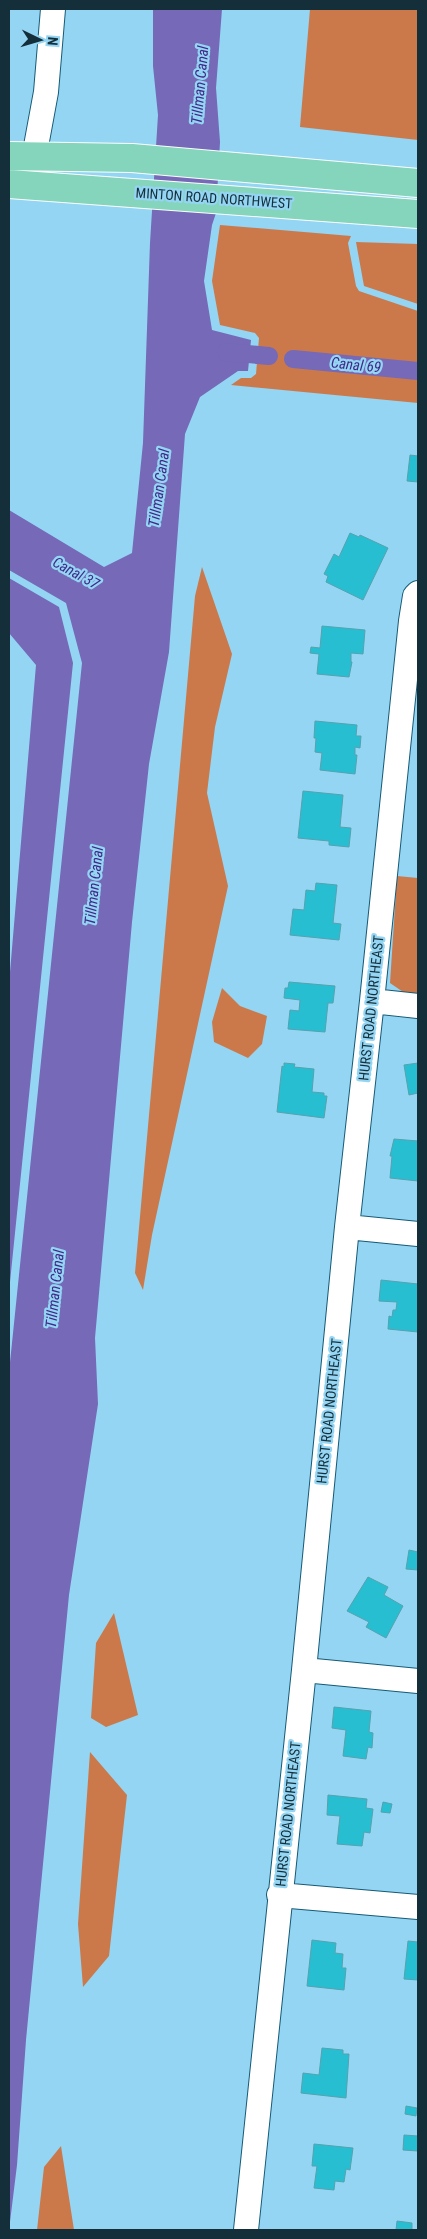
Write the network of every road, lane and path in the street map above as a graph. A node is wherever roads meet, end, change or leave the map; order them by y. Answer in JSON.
{"nodes":[{"id":1,"x":54,"y":9,"type":"edge"},
{"id":2,"x":21,"y":157,"type":"edge"},
{"id":3,"x":418,"y":182,"type":"edge"},
{"id":4,"x":9,"y":184,"type":"edge"},
{"id":5,"x":418,"y":214,"type":"edge"},
{"id":6,"x":418,"y":593,"type":"edge"},
{"id":7,"x":372,"y":1001,"type":"junction"},
{"id":8,"x":418,"y":1006,"type":"edge"},
{"id":9,"x":347,"y":1227,"type":"junction"},
{"id":10,"x":418,"y":1234,"type":"edge"},
{"id":11,"x":304,"y":1670,"type":"junction"},
{"id":12,"x":418,"y":1681,"type":"edge"},
{"id":13,"x":279,"y":1895,"type":"junction"},
{"id":14,"x":418,"y":1908,"type":"edge"},
{"id":15,"x":246,"y":2230,"type":"edge"}],
"edges":[{"from":1,"to":2,"type":"street"},
{"from":2,"to":3,"type":"main road"},
{"from":4,"to":5,"type":"main road","name":"MINTON ROAD NORTHWEST"},
{"from":6,"to":7,"type":"street","name":"HURST ROAD NORTHEAST"},
{"from":7,"to":8,"type":"street"},
{"from":7,"to":9,"type":"street","name":"HURST ROAD NORTHEAST"},
{"from":9,"to":10,"type":"street"},
{"from":9,"to":11,"type":"street","name":"HURST ROAD NORTHEAST"},
{"from":11,"to":12,"type":"street"},
{"from":11,"to":13,"type":"street","name":"HURST ROAD NORTHEAST"},
{"from":13,"to":14,"type":"street"},
{"from":13,"to":15,"type":"street","name":"HURST ROAD NORTHEAST"}]}
